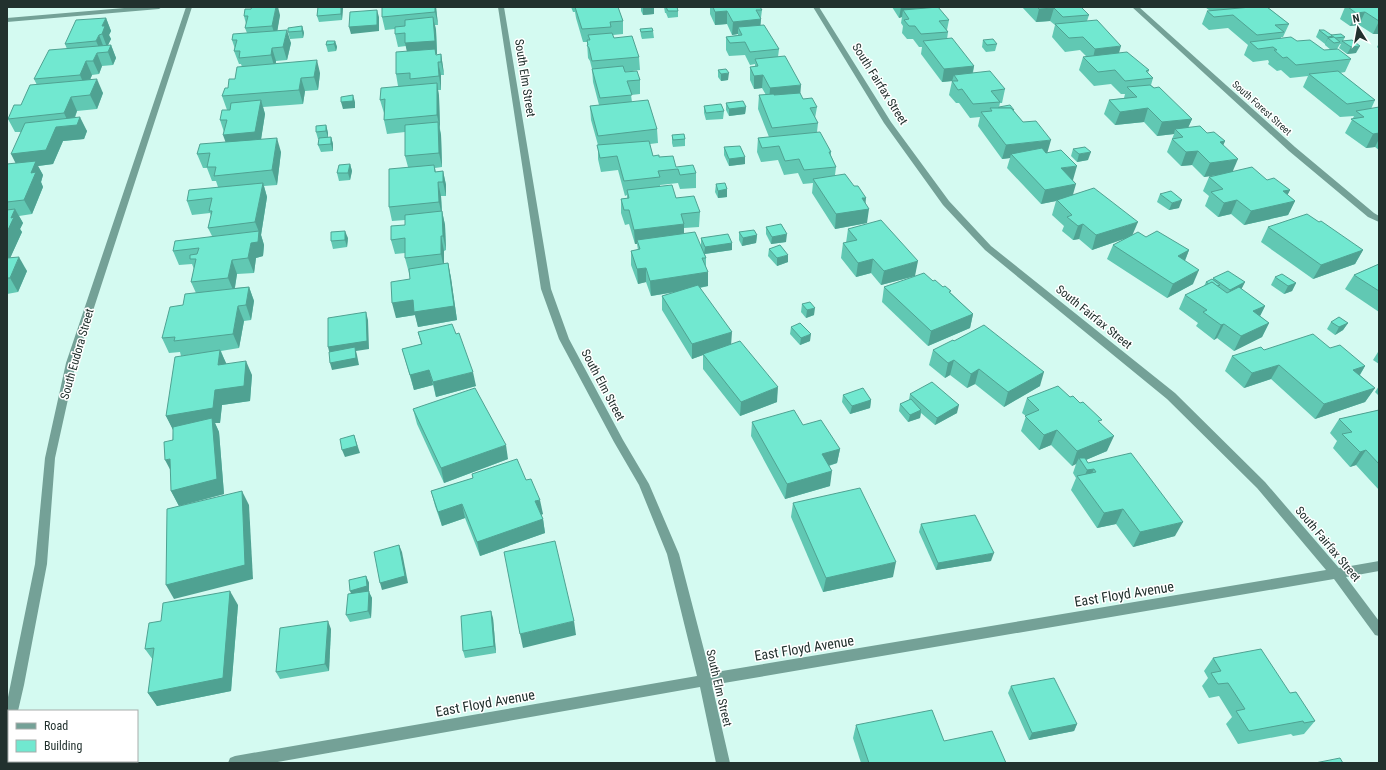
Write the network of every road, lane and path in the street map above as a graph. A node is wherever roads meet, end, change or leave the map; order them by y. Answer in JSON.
{"nodes":[{"id":1,"x":159,"y":7,"type":"edge"},
{"id":2,"x":189,"y":7,"type":"edge"},
{"id":3,"x":501,"y":7,"type":"edge"},
{"id":4,"x":816,"y":7,"type":"edge"},
{"id":5,"x":1135,"y":7,"type":"edge"},
{"id":6,"x":7,"y":20,"type":"edge"},
{"id":7,"x":1379,"y":220,"type":"edge"},
{"id":8,"x":1379,"y":566,"type":"edge"},
{"id":9,"x":1337,"y":574,"type":"junction"},
{"id":10,"x":1379,"y":631,"type":"edge"},
{"id":11,"x":705,"y":680,"type":"junction"},
{"id":12,"x":11,"y":710,"type":"edge"},
{"id":13,"x":235,"y":763,"type":"edge"},
{"id":14,"x":723,"y":763,"type":"edge"}],
"edges":[{"from":1,"to":6,"type":"street"},
{"from":2,"to":12,"type":"street","name":"South Eudora Street"},
{"from":3,"to":11,"type":"street","name":"South Elm Street"},
{"from":4,"to":9,"type":"street","name":"South Fairfax Street"},
{"from":5,"to":7,"type":"street","name":"South Forest Street"},
{"from":8,"to":9,"type":"street","name":"East Floyd Avenue"},
{"from":9,"to":10,"type":"street","name":"South Fairfax Street"},
{"from":9,"to":11,"type":"street","name":"East Floyd Avenue"},
{"from":11,"to":13,"type":"street","name":"East Floyd Avenue"},
{"from":11,"to":14,"type":"street","name":"South Elm Street"}]}
